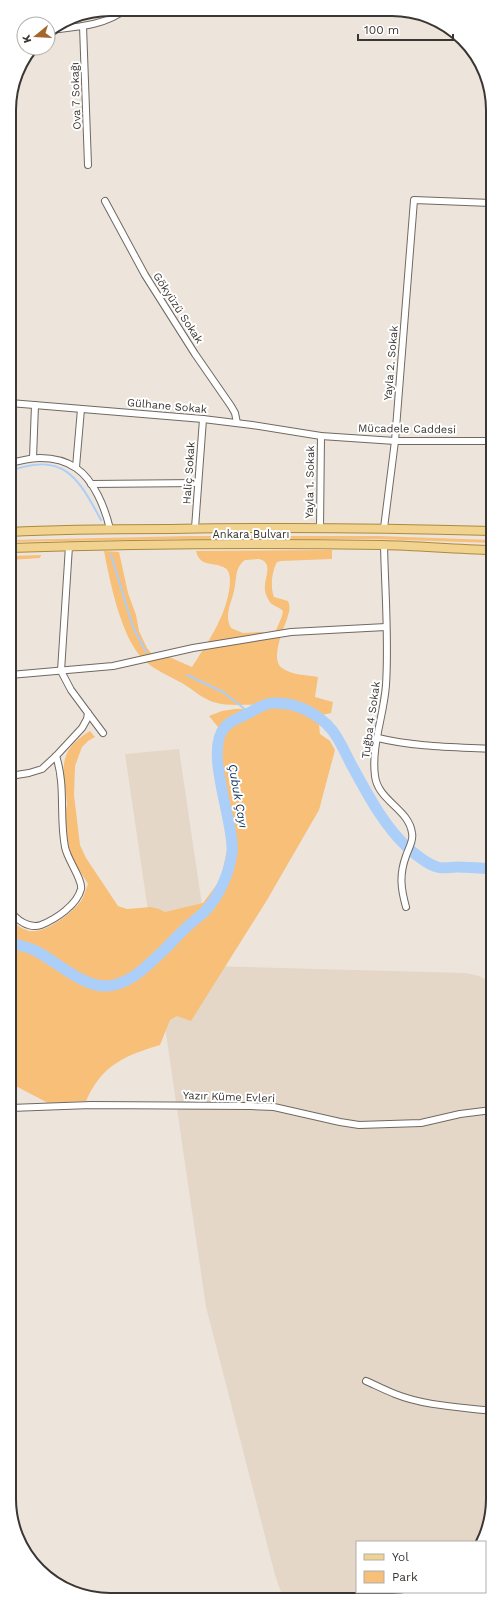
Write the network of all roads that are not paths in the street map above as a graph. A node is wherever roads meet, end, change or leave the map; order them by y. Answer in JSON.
{"nodes":[{"id":1,"x":114,"y":16,"type":"edge"},
{"id":2,"x":83,"y":26,"type":"junction"},
{"id":3,"x":64,"y":28,"type":"edge"},
{"id":4,"x":88,"y":165,"type":"dead end"},
{"id":5,"x":105,"y":201,"type":"dead end"},
{"id":6,"x":486,"y":203,"type":"edge"},
{"id":7,"x":16,"y":403,"type":"edge"},
{"id":8,"x":35,"y":405,"type":"junction"},
{"id":9,"x":81,"y":409,"type":"junction"},
{"id":10,"x":203,"y":420,"type":"junction"},
{"id":11,"x":237,"y":423,"type":"junction"},
{"id":12,"x":321,"y":436,"type":"junction"},
{"id":13,"x":394,"y":441,"type":"junction"},
{"id":14,"x":486,"y":441,"type":"edge"},
{"id":15,"x":33,"y":458,"type":"junction"},
{"id":16,"x":16,"y":462,"type":"edge"},
{"id":17,"x":76,"y":468,"type":"junction"},
{"id":18,"x":198,"y":483,"type":"junction"},
{"id":19,"x":90,"y":484,"type":"junction"},
{"id":20,"x":195,"y":528,"type":"junction"},
{"id":21,"x":320,"y":528,"type":"junction"},
{"id":22,"x":384,"y":528,"type":"junction"},
{"id":23,"x":110,"y":529,"type":"junction"},
{"id":24,"x":486,"y":531,"type":"edge"},
{"id":25,"x":16,"y":532,"type":"edge"},
{"id":26,"x":384,"y":545,"type":"junction"},
{"id":27,"x":69,"y":546,"type":"junction"},
{"id":28,"x":16,"y":548,"type":"edge"},
{"id":29,"x":486,"y":550,"type":"edge"},
{"id":30,"x":386,"y":627,"type":"junction"},
{"id":31,"x":61,"y":671,"type":"junction"},
{"id":32,"x":16,"y":675,"type":"edge"},
{"id":33,"x":88,"y":713,"type":"junction"},
{"id":34,"x":103,"y":733,"type":"dead end"},
{"id":35,"x":378,"y":738,"type":"junction"},
{"id":36,"x":486,"y":749,"type":"edge"},
{"id":37,"x":56,"y":756,"type":"junction"},
{"id":38,"x":16,"y":775,"type":"edge"},
{"id":39,"x":406,"y":907,"type":"dead end"},
{"id":40,"x":16,"y":916,"type":"edge"},
{"id":41,"x":16,"y":1108,"type":"edge"},
{"id":42,"x":486,"y":1111,"type":"edge"},
{"id":43,"x":366,"y":1381,"type":"dead end"},
{"id":44,"x":486,"y":1410,"type":"edge"}],
"edges":[{"from":1,"to":2,"type":"street"},
{"from":2,"to":3,"type":"street"},
{"from":2,"to":4,"type":"street","name":"Ova 7 Sokağı"},
{"from":5,"to":11,"type":"street","name":"Gökyüzü Sokak"},
{"from":6,"to":13,"type":"street","name":"Yayla 2. Sokak"},
{"from":7,"to":8,"type":"street","name":"Gülhane Sokak"},
{"from":8,"to":9,"type":"street","name":"Gülhane Sokak"},
{"from":8,"to":15,"type":"street"},
{"from":9,"to":10,"type":"street","name":"Gülhane Sokak"},
{"from":9,"to":17,"type":"street"},
{"from":10,"to":11,"type":"street","name":"Gülhane Sokak"},
{"from":10,"to":18,"type":"street","name":"Haliç Sokak"},
{"from":11,"to":12,"type":"street","name":"Gülhane Sokak"},
{"from":12,"to":13,"type":"street","name":"Mücadele Caddesi"},
{"from":12,"to":21,"type":"street","name":"Yayla 1. Sokak"},
{"from":13,"to":14,"type":"street","name":"Mücadele Caddesi"},
{"from":13,"to":22,"type":"street","name":"Yayla 2. Sokak"},
{"from":15,"to":16,"type":"street"},
{"from":15,"to":17,"type":"street"},
{"from":17,"to":19,"type":"street"},
{"from":18,"to":19,"type":"street"},
{"from":18,"to":20,"type":"street","name":"Haliç Sokak"},
{"from":19,"to":23,"type":"street"},
{"from":20,"to":21,"type":"main road","name":"Ankara Bulvarı"},
{"from":20,"to":23,"type":"main road","name":"Ankara Bulvarı"},
{"from":21,"to":22,"type":"main road","name":"Ankara Bulvarı"},
{"from":22,"to":24,"type":"main road","name":"Ankara Bulvarı"},
{"from":23,"to":25,"type":"main road","name":"Ankara Bulvarı"},
{"from":26,"to":27,"type":"main road","name":"Ankara Bulvarı"},
{"from":26,"to":29,"type":"main road","name":"Ankara Bulvarı"},
{"from":26,"to":30,"type":"street","name":"Tuğba 4 Sokak"},
{"from":27,"to":28,"type":"main road","name":"Ankara Bulvarı"},
{"from":27,"to":31,"type":"street"},
{"from":30,"to":31,"type":"street"},
{"from":30,"to":35,"type":"street","name":"Tuğba 4 Sokak"},
{"from":31,"to":32,"type":"street"},
{"from":31,"to":33,"type":"street"},
{"from":33,"to":34,"type":"street"},
{"from":33,"to":37,"type":"street"},
{"from":35,"to":36,"type":"street"},
{"from":35,"to":39,"type":"street","name":"Tuğba 4 Sokak"},
{"from":37,"to":38,"type":"street"},
{"from":37,"to":40,"type":"street"},
{"from":41,"to":42,"type":"street","name":"Yazır Küme Evleri"},
{"from":43,"to":44,"type":"street"}]}
